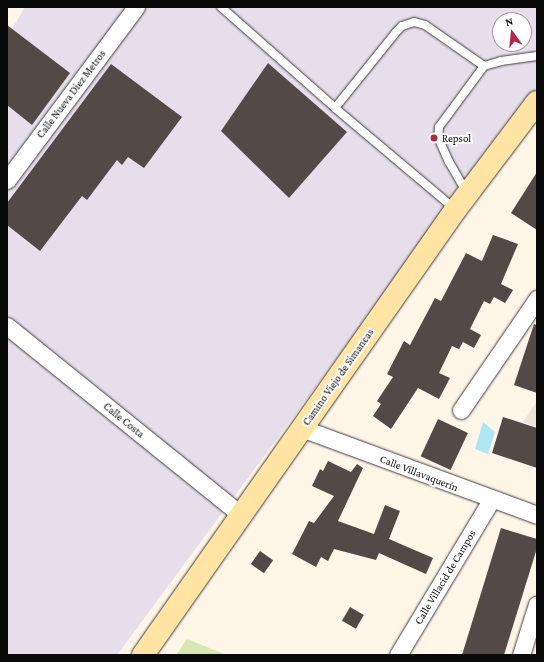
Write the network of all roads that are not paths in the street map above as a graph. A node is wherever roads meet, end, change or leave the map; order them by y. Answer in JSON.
{"nodes":[{"id":1,"x":136,"y":7,"type":"edge"},
{"id":2,"x":221,"y":7,"type":"edge"},
{"id":3,"x":537,"y":56,"type":"edge"},
{"id":4,"x":484,"y":66,"type":"junction"},
{"id":5,"x":537,"y":102,"type":"edge"},
{"id":6,"x":335,"y":108,"type":"junction"},
{"id":7,"x":7,"y":180,"type":"edge"},
{"id":8,"x":462,"y":201,"type":"junction"},
{"id":9,"x":537,"y":299,"type":"edge"},
{"id":10,"x":7,"y":326,"type":"edge"},
{"id":11,"x":461,"y":410,"type":"dead end"},
{"id":12,"x":302,"y":428,"type":"junction"},
{"id":13,"x":491,"y":500,"type":"junction"},
{"id":14,"x":241,"y":515,"type":"junction"},
{"id":15,"x":537,"y":515,"type":"edge"},
{"id":16,"x":537,"y":604,"type":"edge"},
{"id":17,"x":143,"y":655,"type":"edge"},
{"id":18,"x":398,"y":655,"type":"edge"},
{"id":19,"x":521,"y":655,"type":"edge"}],
"edges":[{"from":1,"to":7,"type":"street","name":"Calle Nueva Diez Metros"},
{"from":2,"to":6,"type":"lane"},
{"from":3,"to":4,"type":"lane"},
{"from":4,"to":6,"type":"lane"},
{"from":4,"to":8,"type":"lane"},
{"from":5,"to":8,"type":"main road","name":"Camino Viejo de Simancas"},
{"from":6,"to":8,"type":"lane"},
{"from":8,"to":12,"type":"main road","name":"Camino Viejo de Simancas"},
{"from":9,"to":11,"type":"street"},
{"from":10,"to":14,"type":"street","name":"Calle Costa"},
{"from":12,"to":13,"type":"street","name":"Calle Villavaquerín"},
{"from":12,"to":14,"type":"main road","name":"Camino Viejo de Simancas"},
{"from":13,"to":15,"type":"street","name":"Calle Villavaquerín"},
{"from":13,"to":18,"type":"street","name":"Calle Villacid de Campos"},
{"from":14,"to":17,"type":"main road","name":"Camino Viejo de Simancas"},
{"from":16,"to":19,"type":"street"}]}
